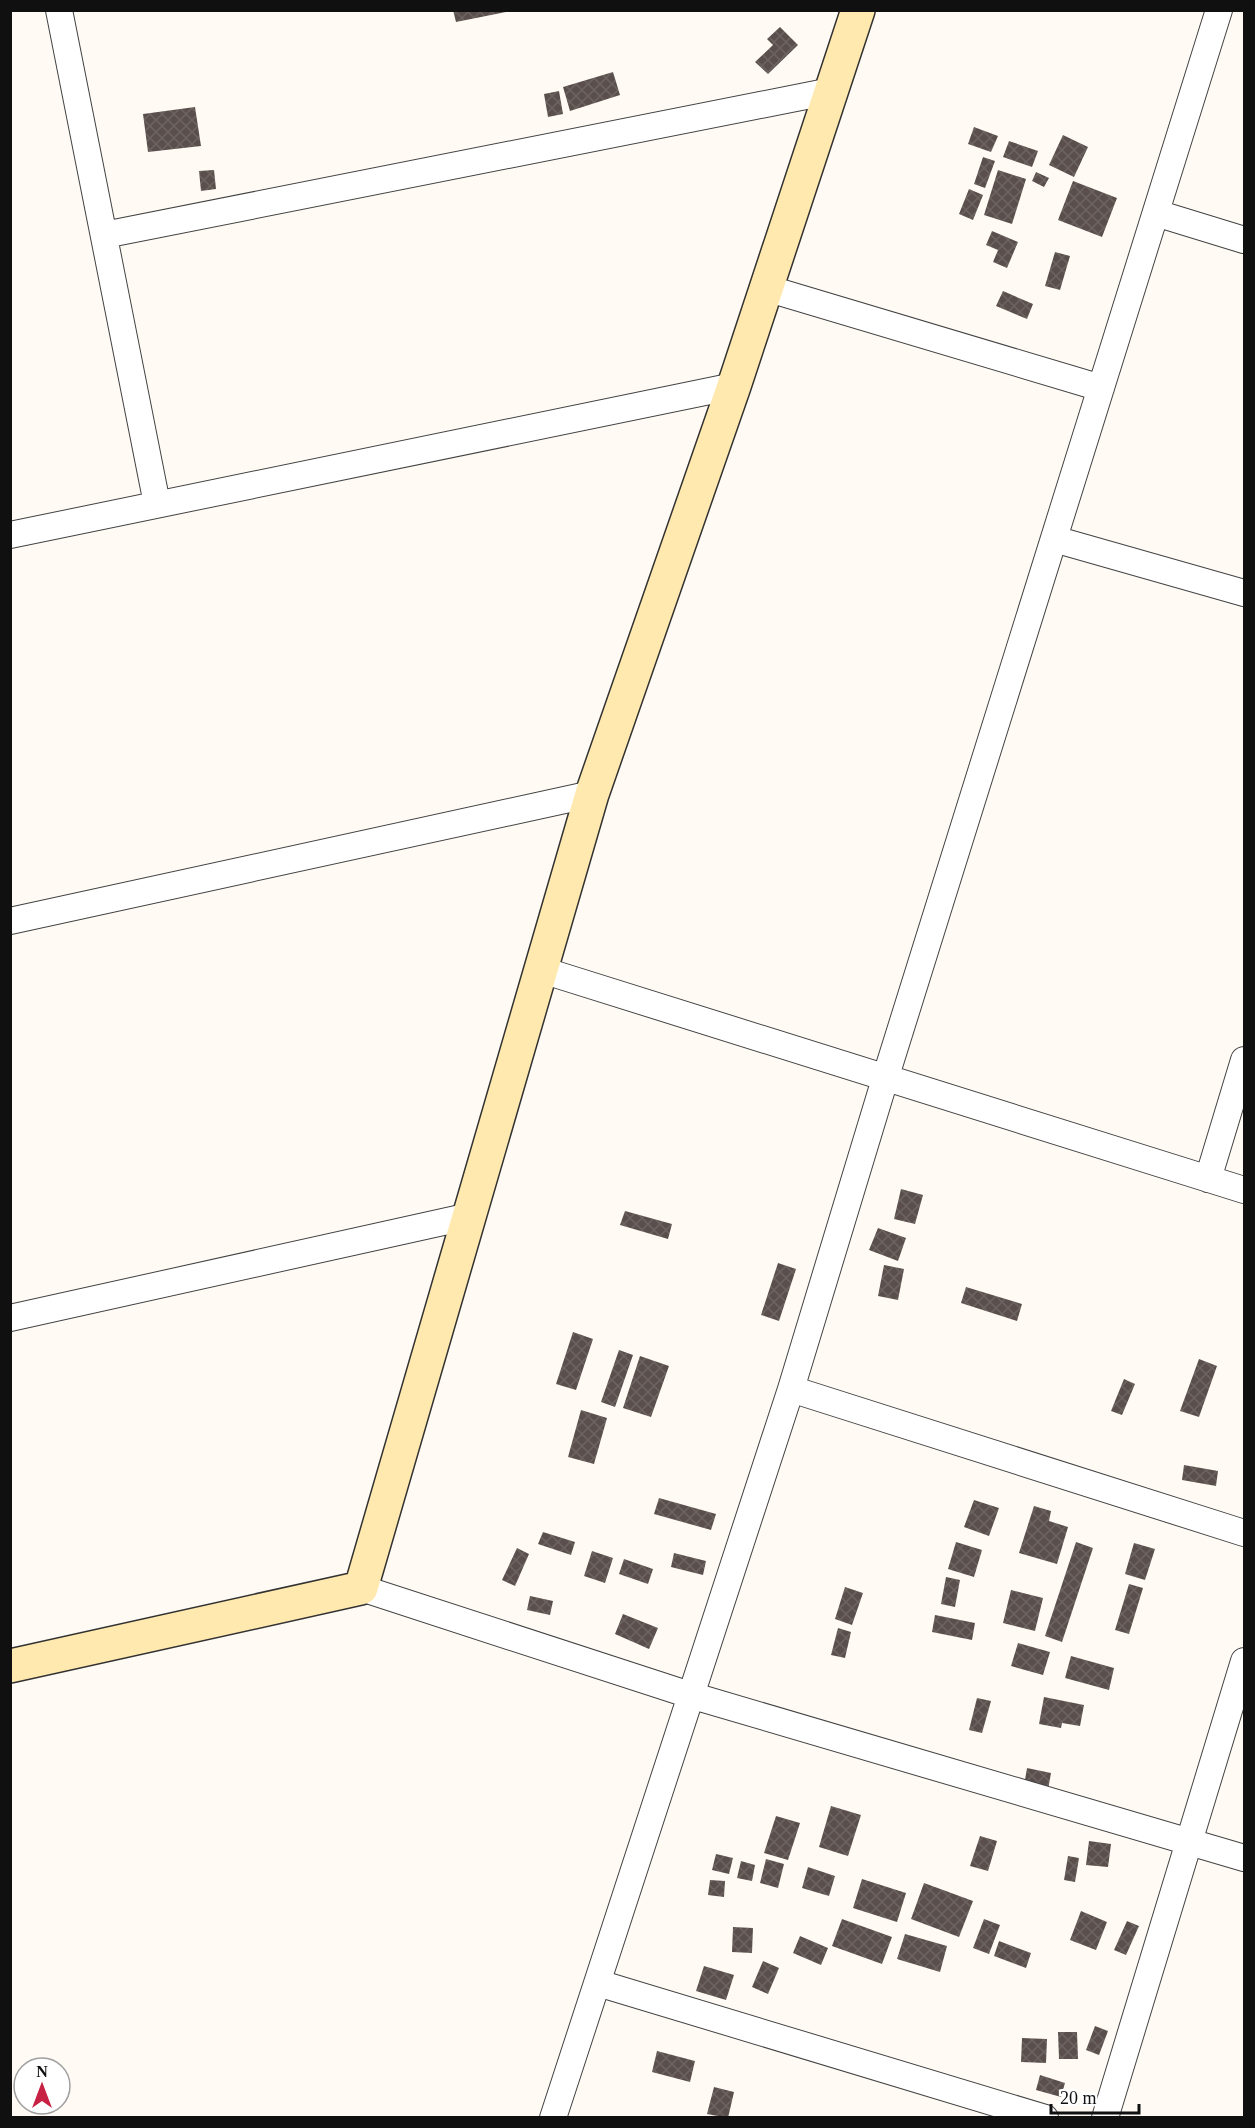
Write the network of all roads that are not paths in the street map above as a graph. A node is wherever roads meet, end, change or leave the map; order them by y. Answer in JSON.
{"nodes":[{"id":1,"x":59,"y":10,"type":"edge"},
{"id":2,"x":858,"y":10,"type":"edge"},
{"id":3,"x":1219,"y":10,"type":"edge"},
{"id":4,"x":831,"y":91,"type":"junction"},
{"id":5,"x":1156,"y":213,"type":"junction"},
{"id":6,"x":104,"y":235,"type":"junction"},
{"id":7,"x":1245,"y":240,"type":"edge"},
{"id":8,"x":766,"y":288,"type":"junction"},
{"id":9,"x":734,"y":386,"type":"junction"},
{"id":10,"x":1101,"y":388,"type":"junction"},
{"id":11,"x":157,"y":504,"type":"junction"},
{"id":12,"x":10,"y":535,"type":"edge"},
{"id":13,"x":1054,"y":539,"type":"junction"},
{"id":14,"x":1245,"y":593,"type":"edge"},
{"id":15,"x":592,"y":794,"type":"junction"},
{"id":16,"x":10,"y":921,"type":"edge"},
{"id":17,"x":542,"y":970,"type":"junction"},
{"id":18,"x":1245,"y":1060,"type":"edge"},
{"id":19,"x":885,"y":1079,"type":"junction"},
{"id":20,"x":1208,"y":1179,"type":"junction"},
{"id":21,"x":1245,"y":1190,"type":"edge"},
{"id":22,"x":470,"y":1216,"type":"junction"},
{"id":23,"x":10,"y":1318,"type":"edge"},
{"id":24,"x":791,"y":1389,"type":"junction"},
{"id":25,"x":1245,"y":1533,"type":"edge"},
{"id":26,"x":361,"y":1588,"type":"junction"},
{"id":27,"x":1245,"y":1660,"type":"edge"},
{"id":28,"x":10,"y":1666,"type":"edge"},
{"id":29,"x":690,"y":1695,"type":"junction"},
{"id":30,"x":1188,"y":1841,"type":"junction"},
{"id":31,"x":1245,"y":1858,"type":"edge"},
{"id":32,"x":597,"y":1983,"type":"junction"},
{"id":33,"x":553,"y":2118,"type":"edge"},
{"id":34,"x":1045,"y":2118,"type":"edge"},
{"id":35,"x":1105,"y":2118,"type":"edge"}],
"edges":[{"from":1,"to":6,"type":"street"},
{"from":2,"to":4,"type":"street"},
{"from":3,"to":5,"type":"street"},
{"from":4,"to":6,"type":"street"},
{"from":4,"to":8,"type":"street"},
{"from":5,"to":7,"type":"street"},
{"from":5,"to":10,"type":"street"},
{"from":6,"to":11,"type":"street"},
{"from":8,"to":9,"type":"street"},
{"from":8,"to":10,"type":"street"},
{"from":9,"to":11,"type":"street"},
{"from":9,"to":15,"type":"street"},
{"from":10,"to":13,"type":"street"},
{"from":11,"to":12,"type":"street"},
{"from":13,"to":14,"type":"street"},
{"from":13,"to":19,"type":"street"},
{"from":15,"to":16,"type":"street"},
{"from":15,"to":17,"type":"street"},
{"from":17,"to":19,"type":"street"},
{"from":17,"to":22,"type":"street"},
{"from":18,"to":20,"type":"street"},
{"from":19,"to":20,"type":"street"},
{"from":19,"to":24,"type":"street"},
{"from":20,"to":21,"type":"street"},
{"from":22,"to":23,"type":"street"},
{"from":22,"to":26,"type":"street"},
{"from":24,"to":25,"type":"street"},
{"from":24,"to":29,"type":"street"},
{"from":26,"to":28,"type":"street"},
{"from":26,"to":29,"type":"street"},
{"from":27,"to":30,"type":"street"},
{"from":29,"to":30,"type":"street"},
{"from":29,"to":32,"type":"street"},
{"from":30,"to":31,"type":"street"},
{"from":30,"to":35,"type":"street"},
{"from":32,"to":33,"type":"street"},
{"from":32,"to":34,"type":"street"}]}
